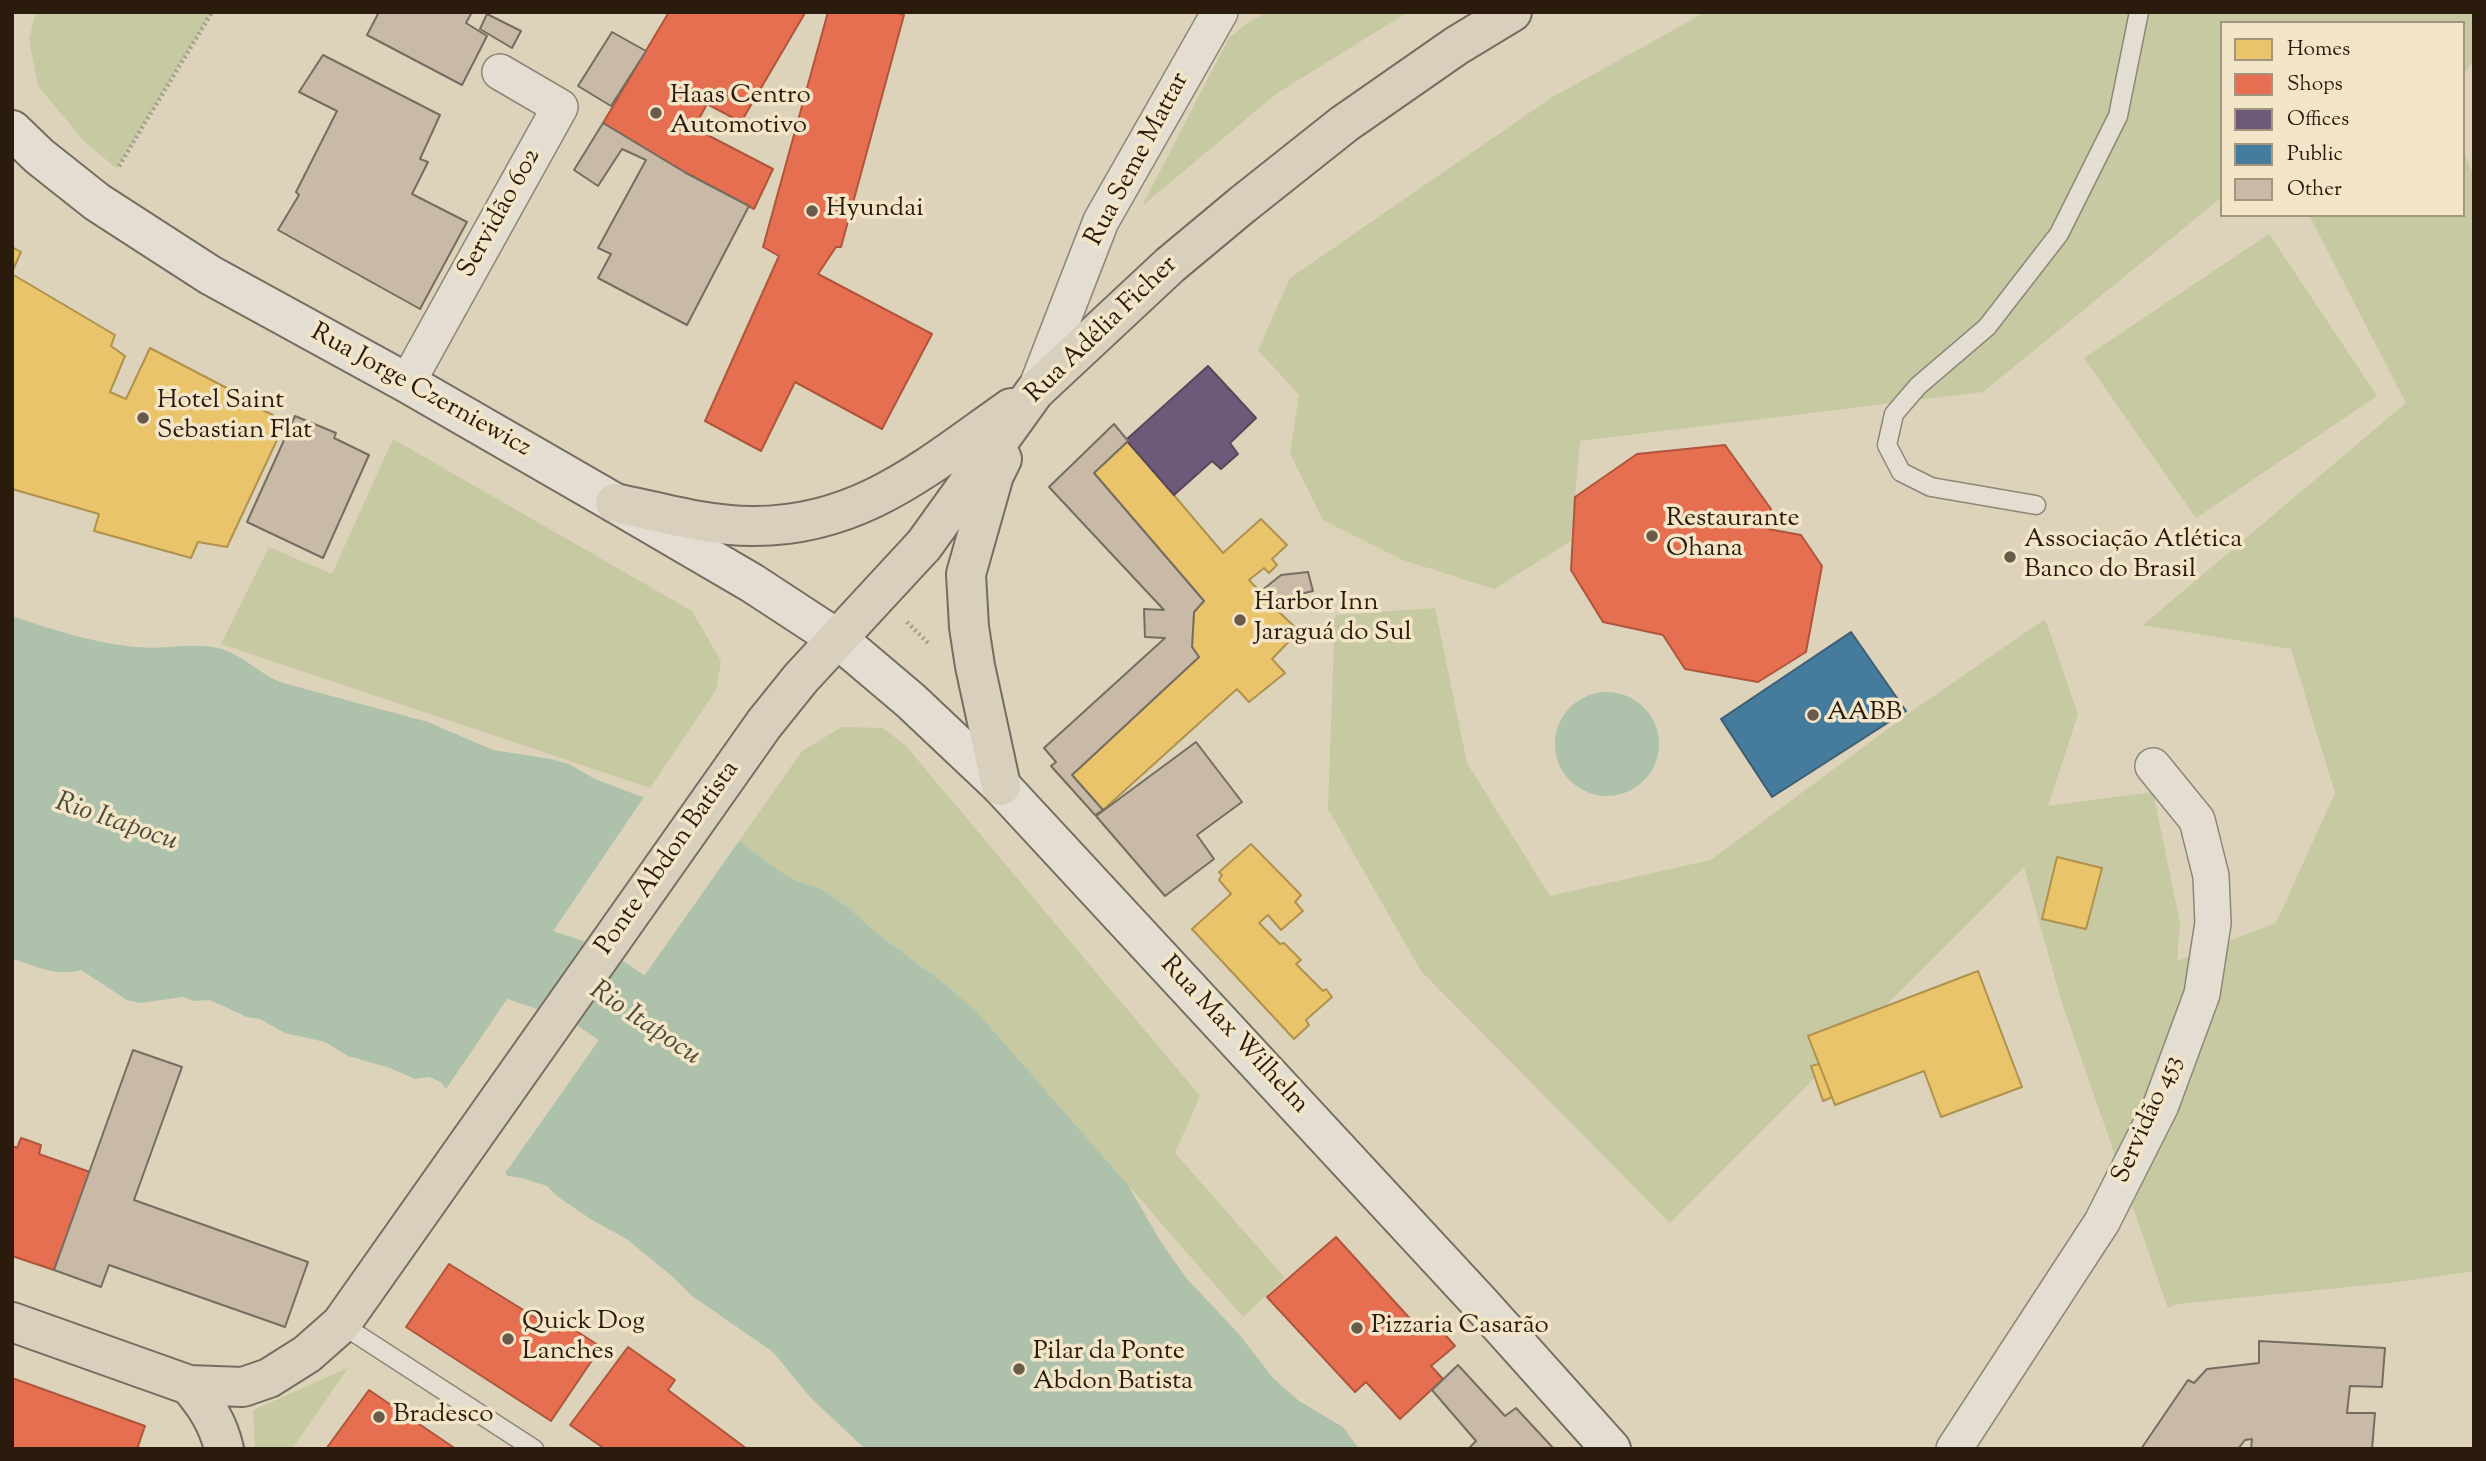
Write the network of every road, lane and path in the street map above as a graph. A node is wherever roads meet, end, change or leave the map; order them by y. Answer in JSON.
{"nodes":[{"id":1,"x":212,"y":12,"type":"edge"},
{"id":2,"x":1220,"y":12,"type":"edge"},
{"id":3,"x":1512,"y":12,"type":"edge"},
{"id":4,"x":2139,"y":12,"type":"edge"},
{"id":5,"x":500,"y":72,"type":"dead end"},
{"id":6,"x":12,"y":130,"type":"edge"},
{"id":7,"x":97,"y":202,"type":"junction"},
{"id":8,"x":407,"y":383,"type":"junction"},
{"id":9,"x":1035,"y":391,"type":"junction"},
{"id":10,"x":615,"y":503,"type":"junction"},
{"id":11,"x":2036,"y":505,"type":"dead end"},
{"id":12,"x":839,"y":640,"type":"junction"},
{"id":13,"x":764,"y":724,"type":"joint"},
{"id":14,"x":2153,"y":766,"type":"dead end"},
{"id":15,"x":1002,"y":786,"type":"junction"},
{"id":16,"x":12,"y":1322,"type":"edge"},
{"id":17,"x":341,"y":1324,"type":"junction"},
{"id":18,"x":188,"y":1385,"type":"junction"},
{"id":19,"x":224,"y":1449,"type":"edge"},
{"id":20,"x":534,"y":1449,"type":"edge"},
{"id":21,"x":1611,"y":1449,"type":"edge"},
{"id":22,"x":1954,"y":1449,"type":"edge"}],
"edges":[{"from":1,"to":7,"type":"path"},
{"from":2,"to":9,"type":"street","name":"Rua Seme Mattar"},
{"from":3,"to":9,"type":"highway","name":"Rua Adélia Ficher"},
{"from":4,"to":11,"type":"lane"},
{"from":5,"to":8,"type":"street","name":"Servidão 602"},
{"from":6,"to":7,"type":"main road","name":"Rua Jorge Czerniewicz"},
{"from":7,"to":8,"type":"main road","name":"Rua Jorge Czerniewicz"},
{"from":8,"to":10,"type":"main road","name":"Rua Jorge Czerniewicz"},
{"from":9,"to":10,"type":"highway"},
{"from":9,"to":12,"type":"highway","name":"Rua Adélia Ficher"},
{"from":9,"to":15,"type":"highway"},
{"from":10,"to":12,"type":"main road","name":"Rua Jorge Czerniewicz"},
{"from":12,"to":13,"type":"highway","name":"Rua Adélia Ficher"},
{"from":12,"to":15,"type":"main road","name":"Rua Max Wilhelm"},
{"from":13,"to":17,"type":"highway","name":"Ponte Abdon Batista"},
{"from":14,"to":22,"type":"street","name":"Servidão 453"},
{"from":15,"to":21,"type":"main road","name":"Rua Max Wilhelm"},
{"from":16,"to":18,"type":"highway"},
{"from":17,"to":18,"type":"highway","name":"Ponte Abdon Batista"},
{"from":17,"to":20,"type":"lane"},
{"from":18,"to":19,"type":"highway"}]}
